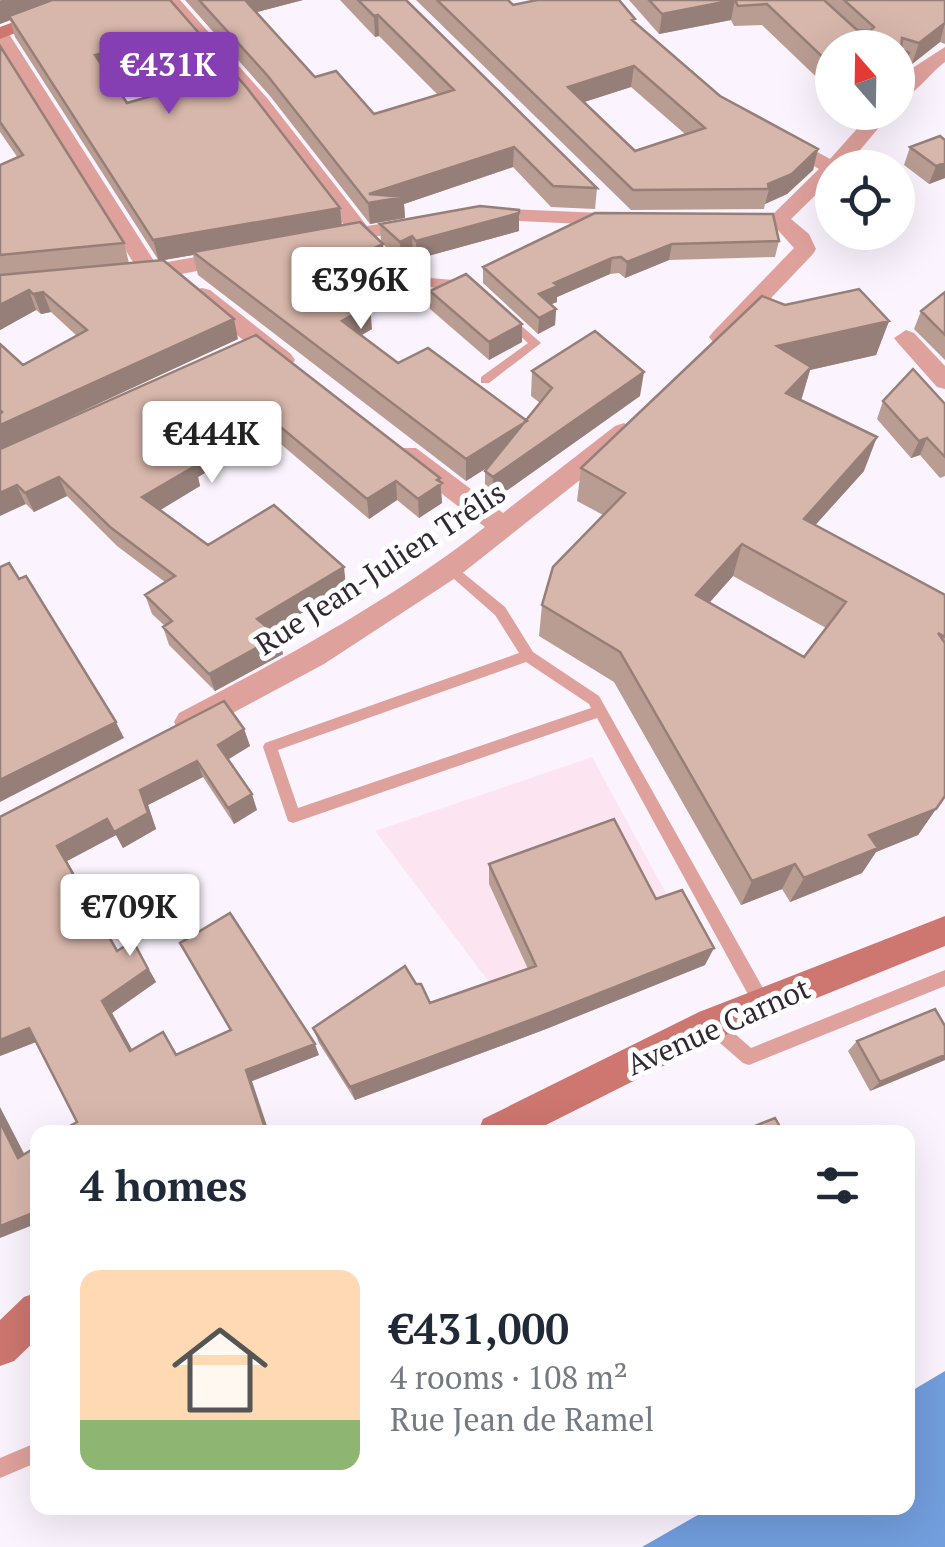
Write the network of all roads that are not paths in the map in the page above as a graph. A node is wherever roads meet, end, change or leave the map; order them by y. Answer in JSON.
{"nodes":[{"id":1,"x":91,"y":0,"type":"edge"},
{"id":2,"x":170,"y":0,"type":"edge"},
{"id":3,"x":0,"y":12,"type":"edge"},
{"id":4,"x":5,"y":31,"type":"edge"},
{"id":5,"x":945,"y":53,"type":"edge"},
{"id":6,"x":915,"y":70,"type":"edge"},
{"id":7,"x":758,"y":127,"type":"edge"},
{"id":8,"x":866,"y":130,"type":"edge"},
{"id":9,"x":849,"y":150,"type":"edge"},
{"id":10,"x":815,"y":158,"type":"edge"},
{"id":11,"x":815,"y":182,"type":"edge"},
{"id":12,"x":598,"y":195,"type":"edge"},
{"id":13,"x":361,"y":233,"type":"junction"},
{"id":14,"x":305,"y":244,"type":"edge"},
{"id":15,"x":250,"y":254,"type":"edge"},
{"id":16,"x":175,"y":268,"type":"junction"},
{"id":17,"x":151,"y":273,"type":"junction"},
{"id":18,"x":112,"y":276,"type":"edge"},
{"id":19,"x":470,"y":284,"type":"edge"},
{"id":20,"x":496,"y":307,"type":"edge"},
{"id":21,"x":906,"y":338,"type":"dead end"},
{"id":22,"x":698,"y":362,"type":"edge"},
{"id":23,"x":306,"y":377,"type":"edge"},
{"id":24,"x":484,"y":380,"type":"dead end"},
{"id":25,"x":945,"y":381,"type":"edge"},
{"id":26,"x":643,"y":417,"type":"edge"},
{"id":27,"x":382,"y":435,"type":"edge"},
{"id":28,"x":505,"y":528,"type":"junction"},
{"id":29,"x":451,"y":568,"type":"junction"},
{"id":30,"x":528,"y":656,"type":"junction"},
{"id":31,"x":600,"y":711,"type":"junction"},
{"id":32,"x":157,"y":739,"type":"edge"},
{"id":33,"x":945,"y":931,"type":"edge"},
{"id":34,"x":945,"y":978,"type":"edge"},
{"id":35,"x":762,"y":1004,"type":"junction"},
{"id":36,"x":711,"y":1024,"type":"junction"},
{"id":37,"x":510,"y":1125,"type":"edge"},
{"id":38,"x":30,"y":1319,"type":"edge"},
{"id":39,"x":0,"y":1347,"type":"edge"},
{"id":40,"x":30,"y":1455,"type":"edge"},
{"id":41,"x":0,"y":1468,"type":"edge"}],
"edges":[{"from":1,"to":4,"type":"main road"},
{"from":2,"to":13,"type":"street"},
{"from":3,"to":4,"type":"street"},
{"from":4,"to":17,"type":"street"},
{"from":5,"to":6,"type":"street"},
{"from":7,"to":10,"type":"street"},
{"from":8,"to":9,"type":"street"},
{"from":11,"to":22,"type":"street"},
{"from":12,"to":13,"type":"street"},
{"from":13,"to":14,"type":"street"},
{"from":13,"to":19,"type":"lane"},
{"from":15,"to":16,"type":"street"},
{"from":16,"to":17,"type":"street"},
{"from":16,"to":23,"type":"street"},
{"from":17,"to":18,"type":"street"},
{"from":20,"to":24,"type":"lane"},
{"from":21,"to":25,"type":"street"},
{"from":26,"to":28,"type":"street","name":"Rue Jean-Julien Trélis"},
{"from":27,"to":28,"type":"street"},
{"from":28,"to":29,"type":"street","name":"Rue Jean-Julien Trélis"},
{"from":29,"to":30,"type":"lane"},
{"from":29,"to":32,"type":"street","name":"Rue Jean-Julien Trélis"},
{"from":30,"to":31,"type":"lane"},
{"from":30,"to":31,"type":"lane"},
{"from":31,"to":35,"type":"lane"},
{"from":33,"to":35,"type":"main road","name":"Avenue Carnot"},
{"from":34,"to":36,"type":"lane"},
{"from":35,"to":36,"type":"main road","name":"Avenue Carnot"},
{"from":36,"to":37,"type":"main road","name":"Avenue Carnot"},
{"from":38,"to":39,"type":"main road"},
{"from":40,"to":41,"type":"lane"}]}
